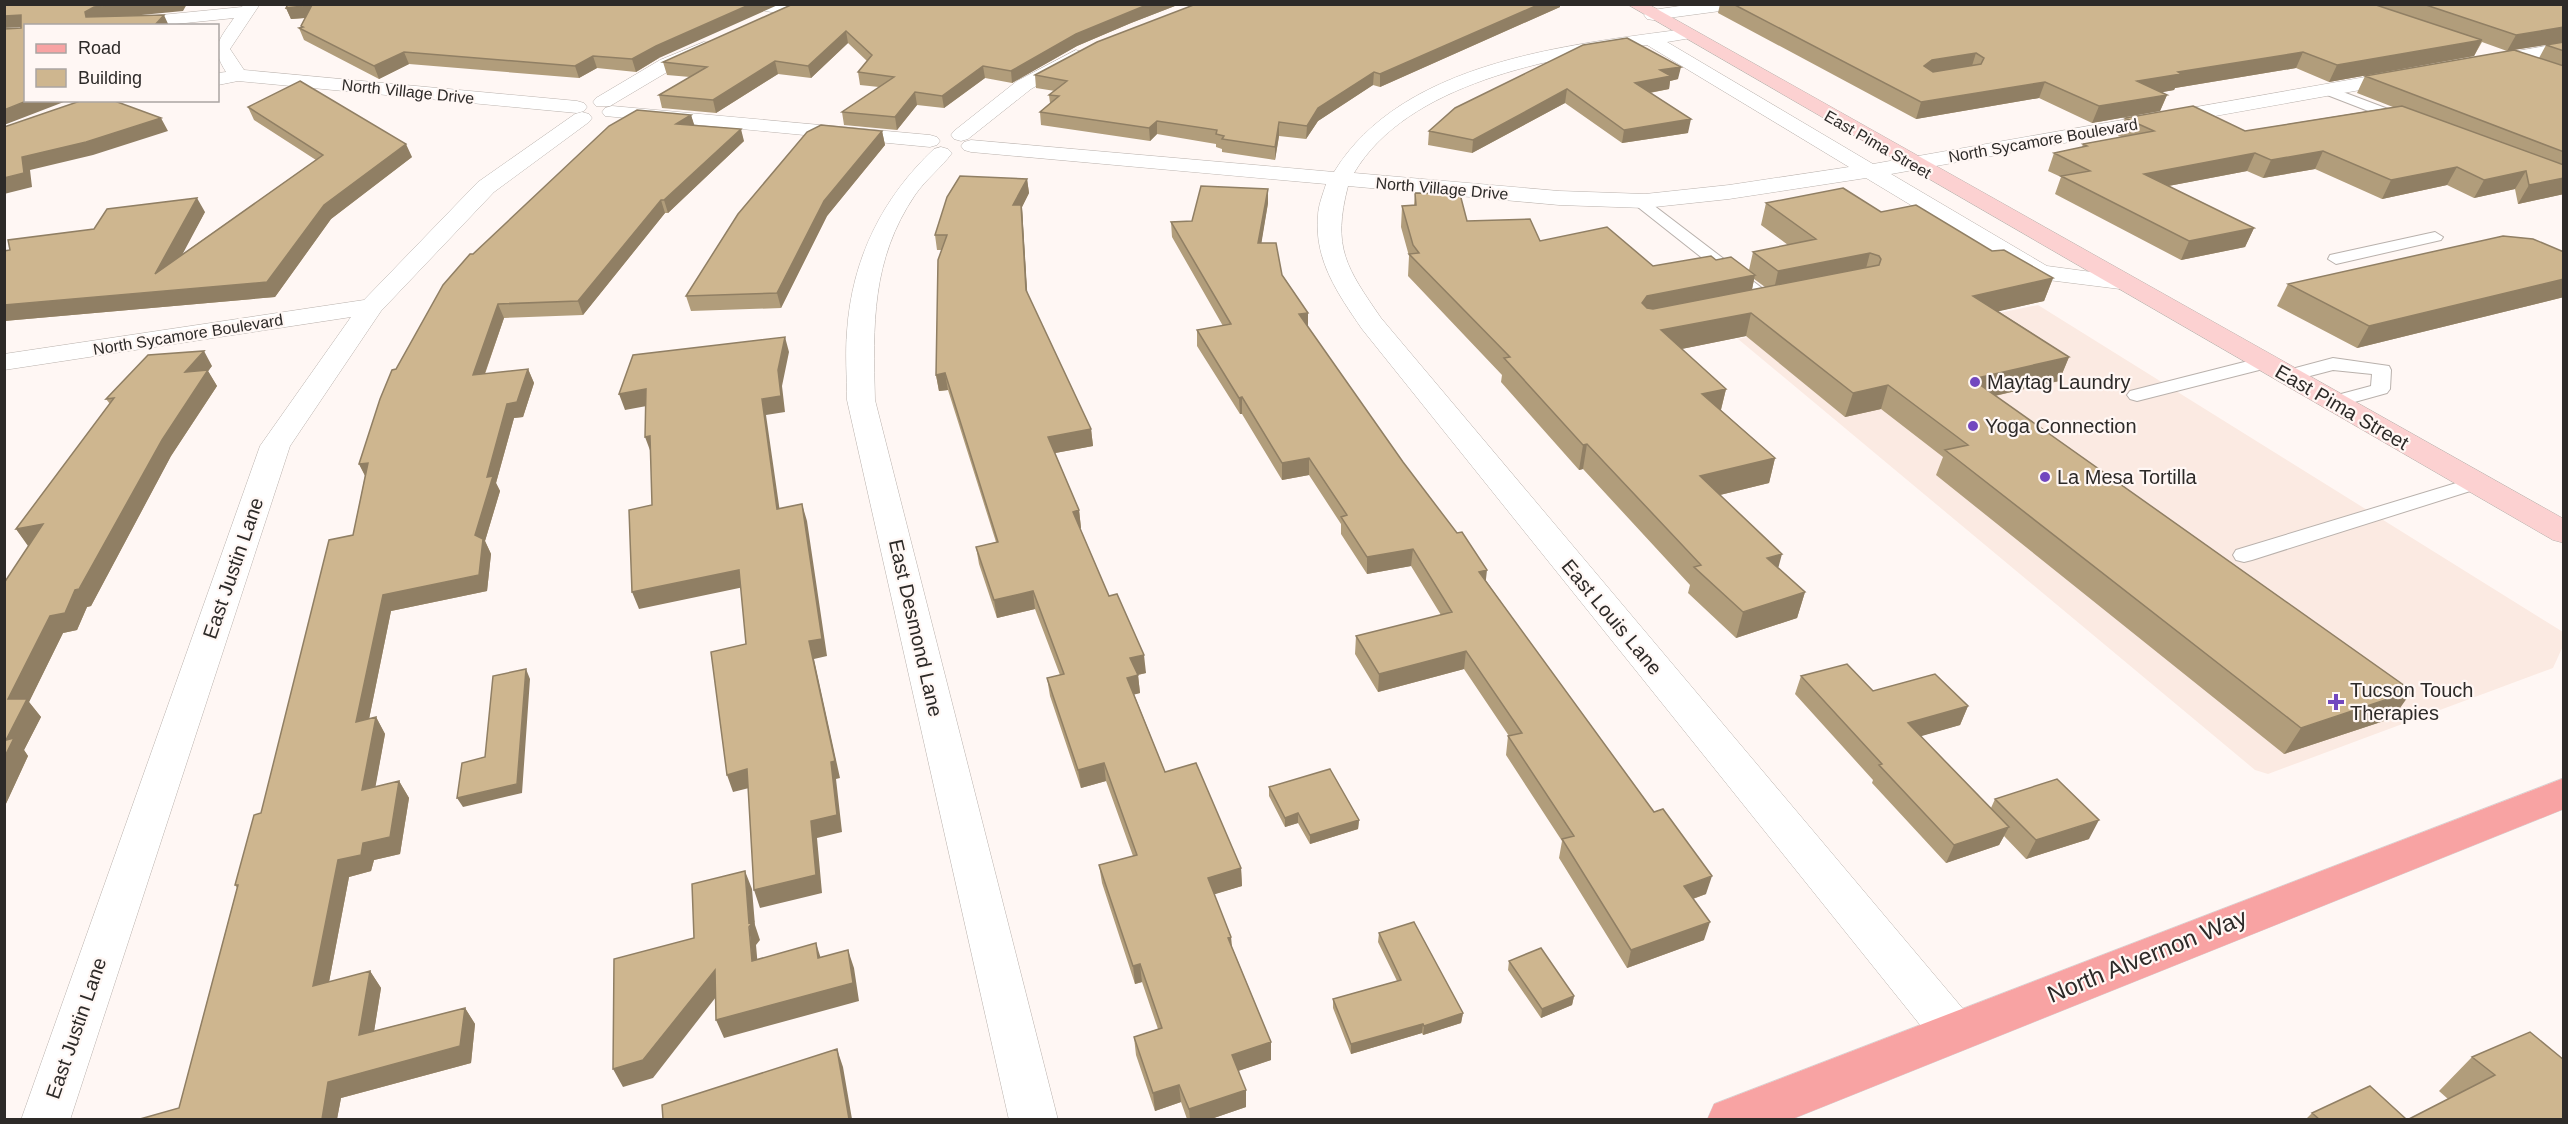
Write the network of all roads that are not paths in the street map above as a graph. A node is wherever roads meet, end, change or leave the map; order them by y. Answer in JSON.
{"nodes":[{"id":1,"x":756,"y":4,"type":"edge"},
{"id":2,"x":1735,"y":4,"type":"edge"},
{"id":3,"x":794,"y":7,"type":"edge"},
{"id":4,"x":1689,"y":7,"type":"edge"},
{"id":5,"x":250,"y":8,"type":"edge"},
{"id":6,"x":1646,"y":20,"type":"edge"},
{"id":7,"x":757,"y":23,"type":"edge"},
{"id":8,"x":117,"y":24,"type":"edge"},
{"id":9,"x":717,"y":41,"type":"edge"},
{"id":10,"x":1091,"y":48,"type":"edge"},
{"id":11,"x":2473,"y":48,"type":"edge"},
{"id":12,"x":2564,"y":48,"type":"edge"},
{"id":13,"x":2505,"y":58,"type":"junction"},
{"id":14,"x":2461,"y":66,"type":"edge"},
{"id":15,"x":2427,"y":72,"type":"edge"},
{"id":16,"x":2544,"y":72,"type":"edge"},
{"id":17,"x":238,"y":75,"type":"junction"},
{"id":18,"x":219,"y":79,"type":"edge"},
{"id":19,"x":2327,"y":90,"type":"junction"},
{"id":20,"x":593,"y":110,"type":"junction"},
{"id":21,"x":2424,"y":128,"type":"edge"},
{"id":22,"x":951,"y":144,"type":"junction"},
{"id":23,"x":1912,"y":164,"type":"junction"},
{"id":24,"x":1869,"y":170,"type":"junction"},
{"id":25,"x":1337,"y":178,"type":"junction"},
{"id":26,"x":1639,"y":201,"type":"junction"},
{"id":27,"x":2435,"y":237,"type":"dead end"},
{"id":28,"x":2336,"y":259,"type":"dead end"},
{"id":29,"x":2120,"y":282,"type":"junction"},
{"id":30,"x":1790,"y":298,"type":"edge"},
{"id":31,"x":1768,"y":302,"type":"junction"},
{"id":32,"x":372,"y":306,"type":"junction"},
{"id":33,"x":1747,"y":306,"type":"edge"},
{"id":34,"x":4,"y":362,"type":"edge"},
{"id":35,"x":2264,"y":363,"type":"junction"},
{"id":36,"x":2287,"y":376,"type":"junction"},
{"id":37,"x":2137,"y":395,"type":"dead end"},
{"id":38,"x":2334,"y":402,"type":"junction"},
{"id":39,"x":2476,"y":483,"type":"junction"},
{"id":40,"x":2564,"y":533,"type":"edge"},
{"id":41,"x":2244,"y":555,"type":"dead end"},
{"id":42,"x":2564,"y":793,"type":"edge"},
{"id":43,"x":1953,"y":1031,"type":"junction"},
{"id":44,"x":45,"y":1119,"type":"edge"},
{"id":45,"x":1034,"y":1119,"type":"edge"},
{"id":46,"x":1731,"y":1119,"type":"edge"}],
"edges":[{"from":1,"to":3,"type":"street"},
{"from":2,"to":4,"type":"street"},
{"from":3,"to":7,"type":"street"},
{"from":4,"to":6,"type":"street"},
{"from":5,"to":8,"type":"street"},
{"from":5,"to":17,"type":"street"},
{"from":6,"to":23,"type":"street","name":"East Pima Street"},
{"from":6,"to":24,"type":"street","name":"East Pima Street"},
{"from":6,"to":25,"type":"street"},
{"from":9,"to":20,"type":"street","name":"East Justin Lane"},
{"from":10,"to":22,"type":"street","name":"East Desmond Lane"},
{"from":11,"to":13,"type":"street"},
{"from":12,"to":13,"type":"street"},
{"from":13,"to":14,"type":"street"},
{"from":13,"to":16,"type":"street"},
{"from":15,"to":19,"type":"street","name":"North Sycamore Boulevard"},
{"from":17,"to":18,"type":"street","name":"North Village Drive"},
{"from":17,"to":20,"type":"street","name":"North Village Drive"},
{"from":19,"to":21,"type":"lane"},
{"from":19,"to":23,"type":"street","name":"North Sycamore Boulevard"},
{"from":20,"to":22,"type":"street","name":"North Village Drive"},
{"from":20,"to":32,"type":"street","name":"East Justin Lane"},
{"from":22,"to":25,"type":"street","name":"North Village Drive"},
{"from":22,"to":45,"type":"street","name":"East Desmond Lane"},
{"from":23,"to":24,"type":"street","name":"North Village Drive"},
{"from":23,"to":29,"type":"street","name":"East Pima Street"},
{"from":24,"to":26,"type":"street","name":"North Village Drive"},
{"from":24,"to":29,"type":"street","name":"East Pima Street"},
{"from":25,"to":26,"type":"street","name":"North Village Drive"},
{"from":25,"to":43,"type":"street","name":"East Louis Lane"},
{"from":26,"to":31,"type":"lane"},
{"from":27,"to":28,"type":"lane"},
{"from":29,"to":35,"type":"street","name":"East Pima Street"},
{"from":30,"to":31,"type":"lane"},
{"from":31,"to":33,"type":"lane"},
{"from":32,"to":34,"type":"street","name":"North Sycamore Boulevard"},
{"from":32,"to":44,"type":"street","name":"East Justin Lane"},
{"from":35,"to":36,"type":"street","name":"East Pima Street"},
{"from":35,"to":37,"type":"lane"},
{"from":36,"to":38,"type":"street","name":"East Pima Street"},
{"from":36,"to":38,"type":"lane"},
{"from":38,"to":39,"type":"street","name":"East Pima Street"},
{"from":39,"to":40,"type":"street","name":"East Pima Street"},
{"from":39,"to":41,"type":"lane"},
{"from":42,"to":43,"type":"main road","name":"North Alvernon Way"},
{"from":43,"to":46,"type":"main road","name":"North Alvernon Way"}]}
